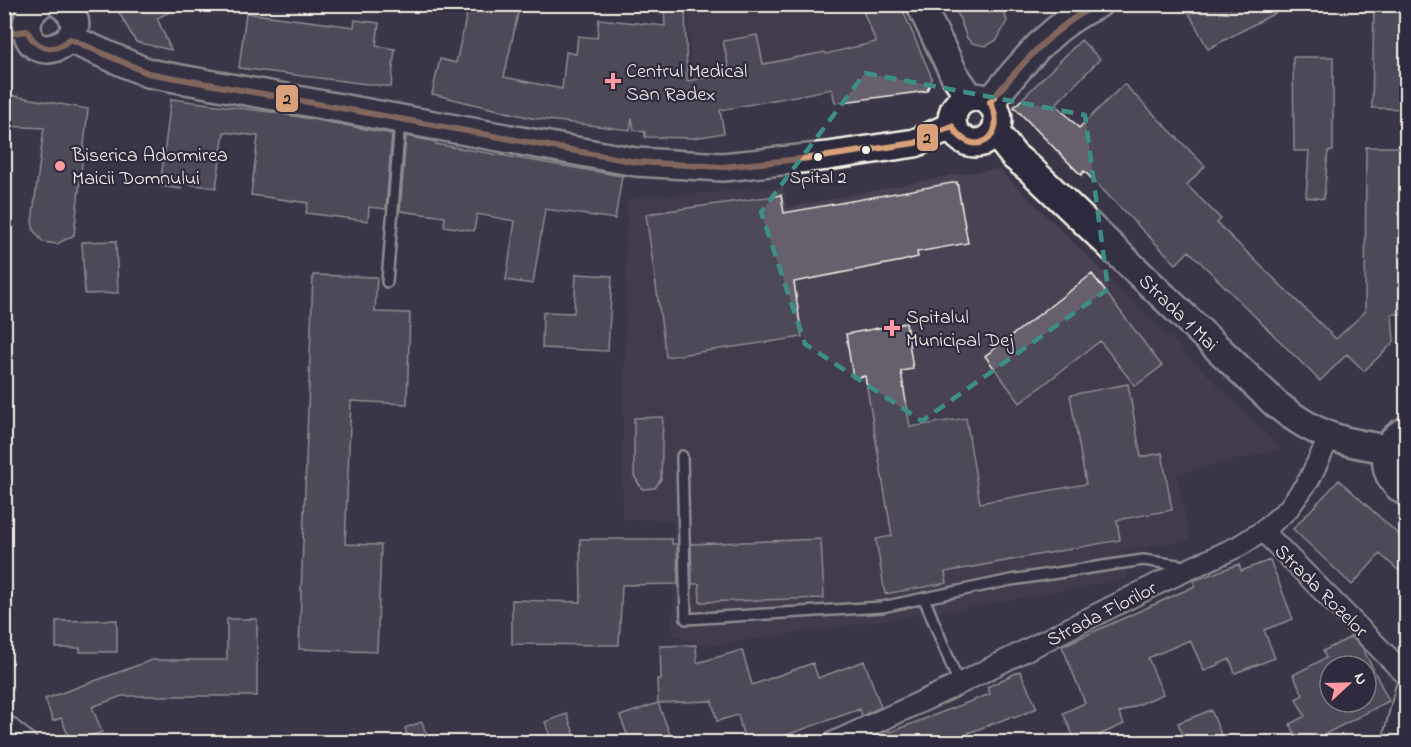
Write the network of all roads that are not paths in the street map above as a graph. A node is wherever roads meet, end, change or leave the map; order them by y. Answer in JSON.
{"nodes":[{"id":1,"x":40,"y":4,"type":"edge"},
{"id":2,"x":920,"y":4,"type":"edge"},
{"id":3,"x":1098,"y":4,"type":"edge"},
{"id":4,"x":68,"y":6,"type":"edge"},
{"id":5,"x":16,"y":33,"type":"edge"},
{"id":6,"x":70,"y":39,"type":"junction"},
{"id":7,"x":980,"y":99,"type":"junction"},
{"id":8,"x":400,"y":120,"type":"junction"},
{"id":9,"x":952,"y":126,"type":"junction"},
{"id":10,"x":995,"y":132,"type":"junction"},
{"id":11,"x":387,"y":282,"type":"dead end"},
{"id":12,"x":1401,"y":435,"type":"edge"},
{"id":13,"x":1329,"y":438,"type":"junction"},
{"id":14,"x":682,"y":456,"type":"dead end"},
{"id":15,"x":1406,"y":492,"type":"edge"},
{"id":16,"x":1263,"y":531,"type":"junction"},
{"id":17,"x":1193,"y":567,"type":"junction"},
{"id":18,"x":924,"y":598,"type":"junction"},
{"id":19,"x":1407,"y":675,"type":"edge"},
{"id":20,"x":959,"y":684,"type":"junction"},
{"id":21,"x":1407,"y":688,"type":"edge"},
{"id":22,"x":4,"y":724,"type":"edge"},
{"id":23,"x":1395,"y":734,"type":"dead end"},
{"id":24,"x":26,"y":742,"type":"edge"},
{"id":25,"x":834,"y":742,"type":"edge"}],
"edges":[{"from":1,"to":5,"type":"street"},
{"from":2,"to":7,"type":"street"},
{"from":3,"to":7,"type":"street"},
{"from":4,"to":6,"type":"street"},
{"from":5,"to":6,"type":"street"},
{"from":6,"to":8,"type":"street"},
{"from":7,"to":9,"type":"street"},
{"from":7,"to":10,"type":"street"},
{"from":8,"to":9,"type":"street"},
{"from":8,"to":11,"type":"lane"},
{"from":9,"to":10,"type":"street"},
{"from":10,"to":13,"type":"street","name":"Strada 1 Mai"},
{"from":12,"to":13,"type":"street","name":"Strada 1 Mai"},
{"from":12,"to":15,"type":"street"},
{"from":13,"to":16,"type":"street","name":"Strada Florilor"},
{"from":14,"to":18,"type":"lane"},
{"from":16,"to":17,"type":"street","name":"Strada Florilor"},
{"from":16,"to":19,"type":"street","name":"Strada Rozelor"},
{"from":17,"to":18,"type":"lane"},
{"from":17,"to":20,"type":"street","name":"Strada Florilor"},
{"from":18,"to":20,"type":"lane"},
{"from":20,"to":25,"type":"street","name":"Strada Florilor"},
{"from":21,"to":23,"type":"street"},
{"from":22,"to":24,"type":"street"}]}
